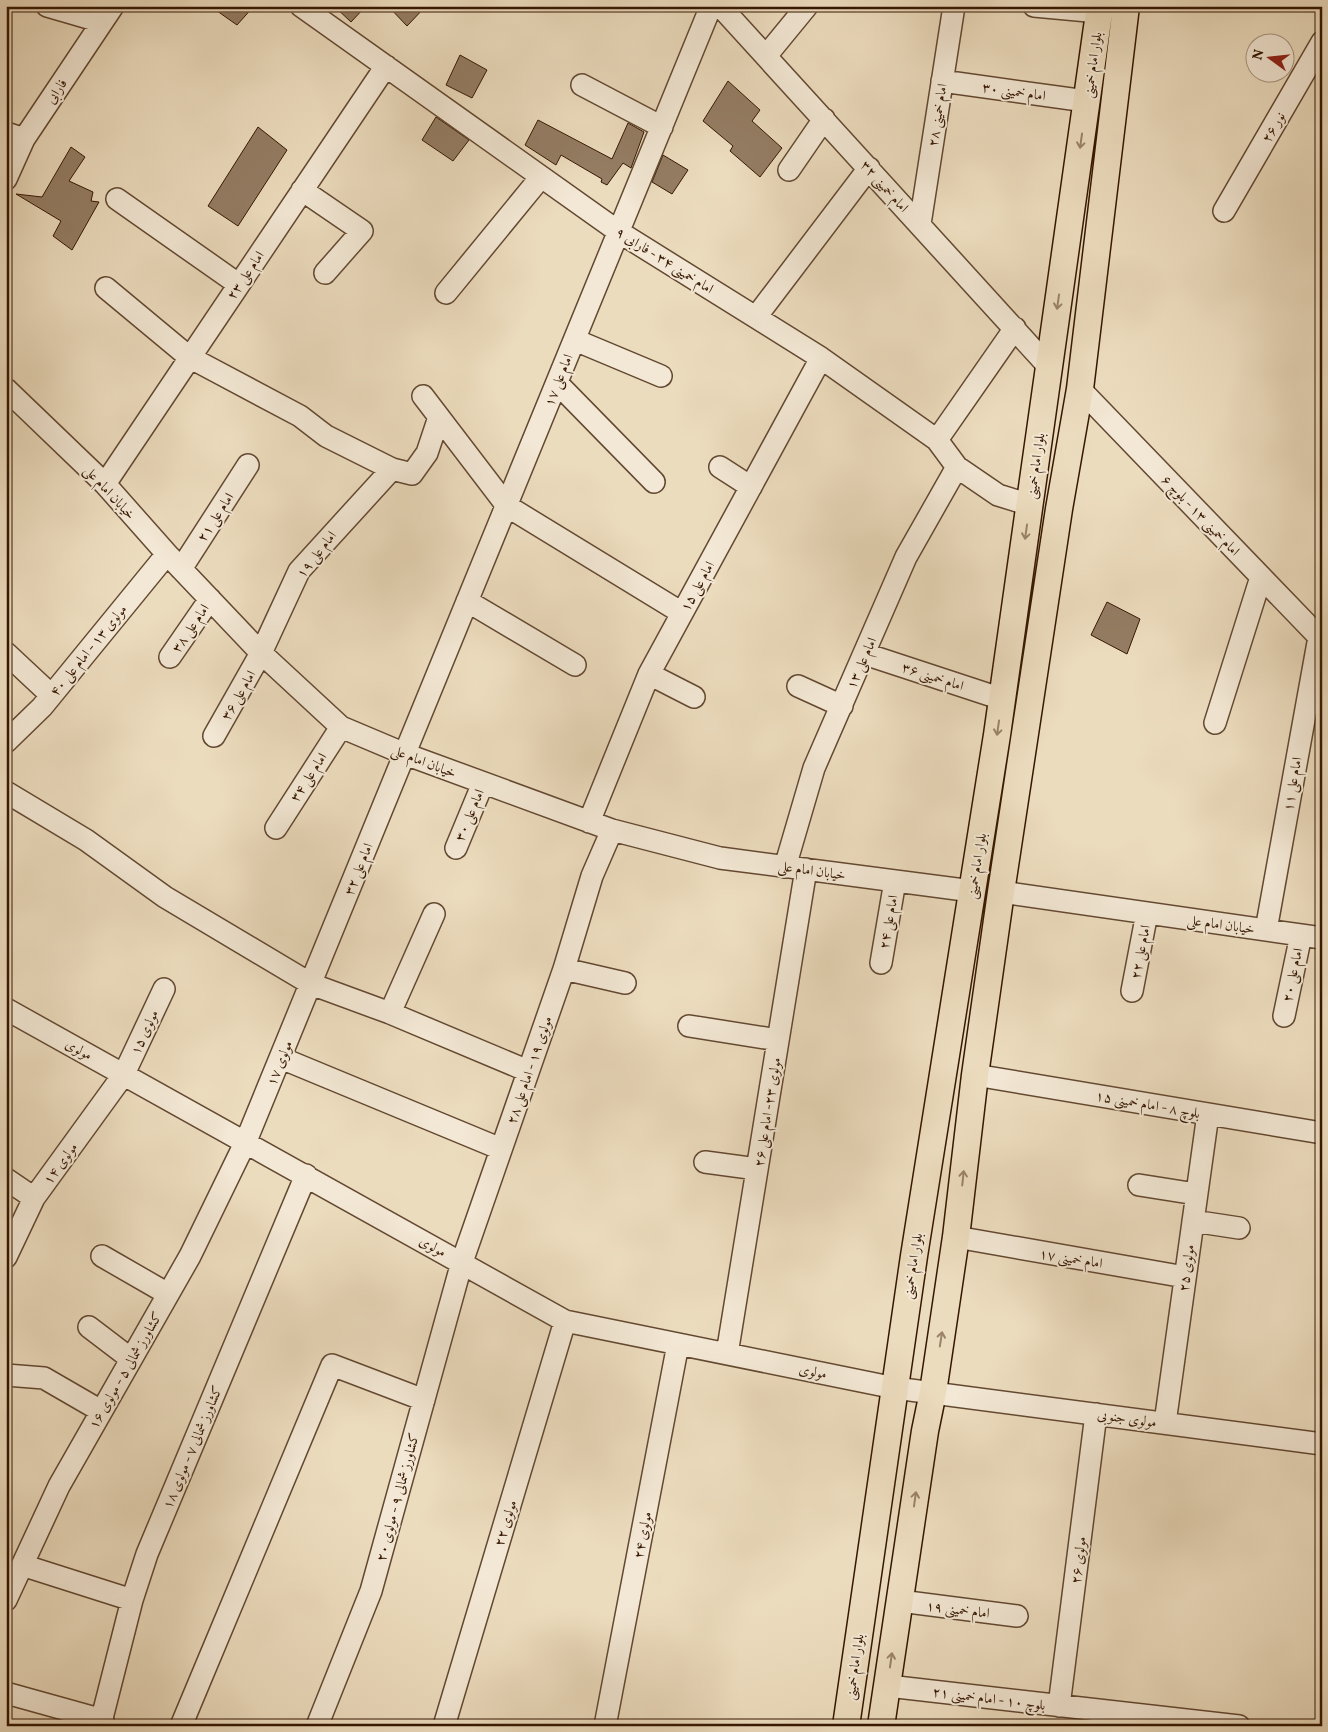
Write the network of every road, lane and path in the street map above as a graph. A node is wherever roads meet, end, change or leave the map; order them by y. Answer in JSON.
{"nodes":[{"id":1,"x":47,"y":6,"type":"edge"},
{"id":2,"x":301,"y":6,"type":"edge"},
{"id":3,"x":711,"y":6,"type":"edge"},
{"id":4,"x":720,"y":6,"type":"edge"},
{"id":5,"x":807,"y":6,"type":"edge"},
{"id":6,"x":954,"y":6,"type":"edge"},
{"id":7,"x":1034,"y":6,"type":"edge"},
{"id":8,"x":1126,"y":6,"type":"edge"},
{"id":9,"x":1100,"y":9,"type":"edge"},
{"id":10,"x":108,"y":14,"type":"edge"},
{"id":11,"x":1322,"y":42,"type":"edge"},
{"id":12,"x":766,"y":56,"type":"junction"},
{"id":13,"x":386,"y":66,"type":"junction"},
{"id":14,"x":942,"y":81,"type":"junction"},
{"id":15,"x":582,"y":85,"type":"dead end"},
{"id":16,"x":1086,"y":101,"type":"junction"},
{"id":17,"x":824,"y":119,"type":"junction"},
{"id":18,"x":662,"y":127,"type":"junction"},
{"id":19,"x":15,"y":136,"type":"edge"},
{"id":20,"x":869,"y":168,"type":"junction"},
{"id":21,"x":788,"y":170,"type":"dead end"},
{"id":22,"x":541,"y":177,"type":"junction"},
{"id":23,"x":6,"y":179,"type":"edge"},
{"id":24,"x":302,"y":190,"type":"junction"},
{"id":25,"x":117,"y":199,"type":"dead end"},
{"id":26,"x":1224,"y":212,"type":"dead end"},
{"id":27,"x":920,"y":224,"type":"junction"},
{"id":28,"x":619,"y":232,"type":"junction"},
{"id":29,"x":325,"y":273,"type":"dead end"},
{"id":30,"x":238,"y":284,"type":"junction"},
{"id":31,"x":106,"y":288,"type":"dead end"},
{"id":32,"x":446,"y":293,"type":"dead end"},
{"id":33,"x":756,"y":317,"type":"junction"},
{"id":34,"x":1015,"y":328,"type":"junction"},
{"id":35,"x":575,"y":340,"type":"junction"},
{"id":36,"x":189,"y":358,"type":"junction"},
{"id":37,"x":821,"y":358,"type":"junction"},
{"id":38,"x":1049,"y":368,"type":"junction"},
{"id":39,"x":661,"y":376,"type":"dead end"},
{"id":40,"x":557,"y":383,"type":"junction"},
{"id":41,"x":6,"y":388,"type":"edge"},
{"id":42,"x":1080,"y":389,"type":"junction"},
{"id":43,"x":423,"y":396,"type":"dead end"},
{"id":44,"x":438,"y":417,"type":"junction"},
{"id":45,"x":937,"y":440,"type":"junction"},
{"id":46,"x":248,"y":465,"type":"dead end"},
{"id":47,"x":720,"y":467,"type":"dead end"},
{"id":48,"x":957,"y":468,"type":"junction"},
{"id":49,"x":392,"y":469,"type":"junction"},
{"id":50,"x":654,"y":482,"type":"dead end"},
{"id":51,"x":104,"y":484,"type":"junction"},
{"id":52,"x":751,"y":487,"type":"junction"},
{"id":53,"x":1030,"y":505,"type":"junction"},
{"id":54,"x":507,"y":506,"type":"junction"},
{"id":55,"x":167,"y":554,"type":"junction"},
{"id":56,"x":181,"y":569,"type":"junction"},
{"id":57,"x":1261,"y":577,"type":"junction"},
{"id":58,"x":210,"y":599,"type":"junction"},
{"id":59,"x":468,"y":601,"type":"junction"},
{"id":60,"x":682,"y":613,"type":"junction"},
{"id":61,"x":1321,"y":637,"type":"edge"},
{"id":62,"x":6,"y":653,"type":"edge"},
{"id":63,"x":261,"y":653,"type":"junction"},
{"id":64,"x":865,"y":654,"type":"junction"},
{"id":65,"x":170,"y":657,"type":"dead end"},
{"id":66,"x":575,"y":665,"type":"dead end"},
{"id":67,"x":649,"y":674,"type":"junction"},
{"id":68,"x":798,"y":686,"type":"dead end"},
{"id":69,"x":51,"y":695,"type":"junction"},
{"id":70,"x":694,"y":696,"type":"dead end"},
{"id":71,"x":1002,"y":698,"type":"junction"},
{"id":72,"x":842,"y":706,"type":"junction"},
{"id":73,"x":1215,"y":723,"type":"dead end"},
{"id":74,"x":341,"y":727,"type":"junction"},
{"id":75,"x":214,"y":736,"type":"dead end"},
{"id":76,"x":6,"y":742,"type":"edge"},
{"id":77,"x":405,"y":754,"type":"junction"},
{"id":78,"x":483,"y":783,"type":"junction"},
{"id":79,"x":6,"y":792,"type":"edge"},
{"id":80,"x":590,"y":822,"type":"junction"},
{"id":81,"x":276,"y":828,"type":"dead end"},
{"id":82,"x":612,"y":830,"type":"junction"},
{"id":83,"x":456,"y":848,"type":"dead end"},
{"id":84,"x":785,"y":866,"type":"junction"},
{"id":85,"x":806,"y":869,"type":"junction"},
{"id":86,"x":895,"y":881,"type":"junction"},
{"id":87,"x":972,"y":892,"type":"junction"},
{"id":88,"x":1001,"y":892,"type":"junction"},
{"id":89,"x":1147,"y":913,"type":"junction"},
{"id":90,"x":434,"y":914,"type":"dead end"},
{"id":91,"x":1266,"y":930,"type":"junction"},
{"id":92,"x":1301,"y":935,"type":"junction"},
{"id":93,"x":1322,"y":938,"type":"edge"},
{"id":94,"x":881,"y":963,"type":"dead end"},
{"id":95,"x":564,"y":969,"type":"junction"},
{"id":96,"x":625,"y":983,"type":"dead end"},
{"id":97,"x":311,"y":984,"type":"junction"},
{"id":98,"x":164,"y":989,"type":"dead end"},
{"id":99,"x":1132,"y":991,"type":"dead end"},
{"id":100,"x":6,"y":1009,"type":"edge"},
{"id":101,"x":390,"y":1013,"type":"junction"},
{"id":102,"x":1284,"y":1016,"type":"dead end"},
{"id":103,"x":689,"y":1026,"type":"dead end"},
{"id":104,"x":778,"y":1040,"type":"junction"},
{"id":105,"x":280,"y":1058,"type":"junction"},
{"id":106,"x":528,"y":1071,"type":"junction"},
{"id":107,"x":124,"y":1074,"type":"junction"},
{"id":108,"x":975,"y":1075,"type":"junction"},
{"id":109,"x":1208,"y":1114,"type":"junction"},
{"id":110,"x":1322,"y":1133,"type":"edge"},
{"id":111,"x":246,"y":1142,"type":"junction"},
{"id":112,"x":501,"y":1149,"type":"junction"},
{"id":113,"x":705,"y":1162,"type":"dead end"},
{"id":114,"x":757,"y":1169,"type":"junction"},
{"id":115,"x":306,"y":1175,"type":"junction"},
{"id":116,"x":6,"y":1179,"type":"edge"},
{"id":117,"x":1139,"y":1185,"type":"dead end"},
{"id":118,"x":1196,"y":1194,"type":"junction"},
{"id":119,"x":34,"y":1198,"type":"junction"},
{"id":120,"x":1193,"y":1221,"type":"junction"},
{"id":121,"x":1239,"y":1228,"type":"dead end"},
{"id":122,"x":956,"y":1237,"type":"junction"},
{"id":123,"x":102,"y":1256,"type":"dead end"},
{"id":124,"x":6,"y":1257,"type":"edge"},
{"id":125,"x":462,"y":1262,"type":"junction"},
{"id":126,"x":1185,"y":1277,"type":"junction"},
{"id":127,"x":168,"y":1294,"type":"junction"},
{"id":128,"x":565,"y":1321,"type":"junction"},
{"id":129,"x":89,"y":1326,"type":"dead end"},
{"id":130,"x":678,"y":1344,"type":"junction"},
{"id":131,"x":727,"y":1354,"type":"junction"},
{"id":132,"x":131,"y":1358,"type":"junction"},
{"id":133,"x":6,"y":1375,"type":"edge"},
{"id":134,"x":895,"y":1388,"type":"junction"},
{"id":135,"x":933,"y":1392,"type":"junction"},
{"id":136,"x":424,"y":1400,"type":"junction"},
{"id":137,"x":101,"y":1411,"type":"junction"},
{"id":138,"x":1096,"y":1414,"type":"junction"},
{"id":139,"x":1165,"y":1423,"type":"junction"},
{"id":140,"x":1322,"y":1444,"type":"edge"},
{"id":141,"x":22,"y":1565,"type":"junction"},
{"id":142,"x":6,"y":1600,"type":"edge"},
{"id":143,"x":132,"y":1600,"type":"junction"},
{"id":144,"x":900,"y":1601,"type":"junction"},
{"id":145,"x":1017,"y":1616,"type":"dead end"},
{"id":146,"x":888,"y":1686,"type":"junction"},
{"id":147,"x":6,"y":1693,"type":"edge"},
{"id":148,"x":1059,"y":1706,"type":"junction"},
{"id":149,"x":102,"y":1723,"type":"edge"},
{"id":150,"x":181,"y":1726,"type":"edge"},
{"id":151,"x":317,"y":1726,"type":"edge"},
{"id":152,"x":444,"y":1726,"type":"edge"},
{"id":153,"x":605,"y":1726,"type":"edge"},
{"id":154,"x":846,"y":1726,"type":"edge"},
{"id":155,"x":881,"y":1726,"type":"edge"},
{"id":156,"x":1239,"y":1726,"type":"edge"}],
"edges":[{"from":1,"to":10,"type":"street"},
{"from":2,"to":13,"type":"street","name":"امام خمینی ۳۴ - فارابی ۹"},
{"from":3,"to":18,"type":"street","name":"امام علی ۱۷"},
{"from":4,"to":12,"type":"street","name":"امام خمینی ۳۲"},
{"from":5,"to":12,"type":"street"},
{"from":6,"to":14,"type":"street","name":"امام خمینی ۲۸"},
{"from":7,"to":9,"type":"street"},
{"from":8,"to":42,"type":"main road","name":"بلوار امام خمینی"},
{"from":9,"to":16,"type":"main road","name":"بلوار امام خمینی"},
{"from":10,"to":19,"type":"street","name":"فارابی"},
{"from":11,"to":26,"type":"street","name":"نور ۲۶"},
{"from":12,"to":17,"type":"street","name":"امام خمینی ۳۲"},
{"from":13,"to":22,"type":"street","name":"امام خمینی ۳۴ - فارابی ۹"},
{"from":13,"to":24,"type":"street","name":"امام علی ۲۳"},
{"from":14,"to":16,"type":"street","name":"امام خمینی ۳۰"},
{"from":14,"to":27,"type":"street","name":"امام خمینی ۲۸"},
{"from":15,"to":18,"type":"street"},
{"from":16,"to":38,"type":"main road","name":"بلوار امام خمینی","one_way":true},
{"from":17,"to":20,"type":"street","name":"امام خمینی ۳۲"},
{"from":17,"to":21,"type":"street"},
{"from":18,"to":28,"type":"street","name":"امام علی ۱۷"},
{"from":19,"to":23,"type":"street","name":"فارابی"},
{"from":20,"to":27,"type":"street","name":"امام خمینی ۳۲"},
{"from":20,"to":33,"type":"street"},
{"from":22,"to":28,"type":"street","name":"امام خمینی ۳۴ - فارابی ۹"},
{"from":22,"to":32,"type":"street"},
{"from":24,"to":29,"type":"street"},
{"from":24,"to":30,"type":"street","name":"امام علی ۲۳"},
{"from":25,"to":30,"type":"street"},
{"from":27,"to":34,"type":"street","name":"امام خمینی ۳۲"},
{"from":28,"to":33,"type":"street","name":"امام خمینی ۳۴ - فارابی ۹"},
{"from":28,"to":35,"type":"street","name":"امام علی ۱۷"},
{"from":30,"to":36,"type":"street","name":"امام علی ۲۳"},
{"from":31,"to":36,"type":"street"},
{"from":33,"to":37,"type":"street","name":"امام خمینی ۳۴ - فارابی ۹"},
{"from":34,"to":38,"type":"street","name":"امام خمینی ۳۲"},
{"from":34,"to":45,"type":"street"},
{"from":35,"to":39,"type":"street"},
{"from":35,"to":40,"type":"street","name":"امام علی ۱۷"},
{"from":36,"to":49,"type":"street"},
{"from":36,"to":51,"type":"street","name":"امام علی ۲۳"},
{"from":37,"to":45,"type":"street","name":"امام خمینی ۳۴ - فارابی ۹"},
{"from":37,"to":52,"type":"street","name":"امام علی ۱۵"},
{"from":38,"to":53,"type":"main road","name":"بلوار امام خمینی"},
{"from":40,"to":50,"type":"street"},
{"from":40,"to":54,"type":"street","name":"امام علی ۱۷"},
{"from":41,"to":51,"type":"street","name":"خیابان امام علی"},
{"from":42,"to":57,"type":"street","name":"امام خمینی ۱۳ - بلوچ ۶"},
{"from":42,"to":88,"type":"main road","name":"بلوار امام خمینی"},
{"from":43,"to":44,"type":"street"},
{"from":44,"to":49,"type":"street"},
{"from":44,"to":54,"type":"street"},
{"from":45,"to":48,"type":"street","name":"امام خمینی ۳۴ - فارابی ۹"},
{"from":46,"to":56,"type":"street","name":"امام علی ۲۱"},
{"from":47,"to":52,"type":"street"},
{"from":48,"to":53,"type":"street","name":"امام خمینی ۳۴ - فارابی ۹"},
{"from":48,"to":64,"type":"street","name":"امام علی ۱۳"},
{"from":49,"to":63,"type":"street","name":"امام علی ۱۹"},
{"from":51,"to":55,"type":"street","name":"خیابان امام علی"},
{"from":52,"to":60,"type":"street","name":"امام علی ۱۵"},
{"from":53,"to":71,"type":"main road","name":"بلوار امام خمینی","one_way":true},
{"from":54,"to":59,"type":"street","name":"امام علی ۱۷"},
{"from":54,"to":60,"type":"street"},
{"from":55,"to":56,"type":"street","name":"خیابان امام علی"},
{"from":55,"to":69,"type":"street","name":"مولوی ۱۳ - امام علی ۴۰"},
{"from":56,"to":58,"type":"street","name":"خیابان امام علی"},
{"from":57,"to":61,"type":"street","name":"امام خمینی ۱۳ - بلوچ ۶"},
{"from":57,"to":73,"type":"street"},
{"from":58,"to":63,"type":"street","name":"خیابان امام علی"},
{"from":58,"to":65,"type":"street","name":"امام علی ۳۸"},
{"from":59,"to":66,"type":"street"},
{"from":59,"to":77,"type":"street","name":"امام علی ۱۷"},
{"from":60,"to":67,"type":"street","name":"امام علی ۱۵"},
{"from":61,"to":91,"type":"street","name":"امام علی ۱۱"},
{"from":62,"to":69,"type":"street"},
{"from":63,"to":74,"type":"street","name":"خیابان امام علی"},
{"from":63,"to":75,"type":"street","name":"امام علی ۳۶"},
{"from":64,"to":71,"type":"street","name":"امام خمینی ۳۶"},
{"from":64,"to":72,"type":"street","name":"امام علی ۱۳"},
{"from":67,"to":70,"type":"street"},
{"from":67,"to":80,"type":"street","name":"امام علی ۱۵"},
{"from":68,"to":72,"type":"street"},
{"from":69,"to":76,"type":"street","name":"مولوی ۱۳ - امام علی ۴۰"},
{"from":71,"to":87,"type":"main road","name":"بلوار امام خمینی","one_way":true},
{"from":72,"to":84,"type":"street","name":"امام علی ۱۳"},
{"from":74,"to":77,"type":"street","name":"خیابان امام علی"},
{"from":74,"to":81,"type":"street","name":"امام علی ۳۴"},
{"from":77,"to":78,"type":"street","name":"خیابان امام علی"},
{"from":77,"to":97,"type":"street","name":"امام علی ۳۲"},
{"from":78,"to":80,"type":"street","name":"خیابان امام علی"},
{"from":78,"to":83,"type":"street","name":"امام علی ۳۰"},
{"from":79,"to":97,"type":"street"},
{"from":80,"to":82,"type":"street","name":"خیابان امام علی"},
{"from":82,"to":84,"type":"street","name":"خیابان امام علی"},
{"from":82,"to":95,"type":"street","name":"مولوی ۱۹ - امام علی ۲۸"},
{"from":84,"to":85,"type":"street","name":"خیابان امام علی"},
{"from":85,"to":86,"type":"street","name":"خیابان امام علی"},
{"from":85,"to":104,"type":"street","name":"مولوی ۲۳- امام علی ۲۶"},
{"from":86,"to":87,"type":"street","name":"خیابان امام علی"},
{"from":86,"to":94,"type":"street","name":"امام علی ۲۴"},
{"from":87,"to":88,"type":"main road"},
{"from":87,"to":134,"type":"main road","name":"بلوار امام خمینی"},
{"from":88,"to":89,"type":"street","name":"خیابان امام علی"},
{"from":88,"to":108,"type":"main road","name":"بلوار امام خمینی"},
{"from":89,"to":91,"type":"street","name":"خیابان امام علی"},
{"from":89,"to":99,"type":"street","name":"امام علی ۲۲"},
{"from":90,"to":101,"type":"street"},
{"from":91,"to":92,"type":"street","name":"خیابان امام علی"},
{"from":92,"to":93,"type":"street","name":"خیابان امام علی"},
{"from":92,"to":102,"type":"street","name":"امام علی ۲۰"},
{"from":95,"to":96,"type":"street"},
{"from":95,"to":106,"type":"street","name":"مولوی ۱۹ - امام علی ۲۸"},
{"from":97,"to":101,"type":"street"},
{"from":97,"to":105,"type":"street","name":"مولوی ۱۷"},
{"from":98,"to":107,"type":"street","name":"مولوی ۱۵"},
{"from":100,"to":107,"type":"street","name":"مولوی"},
{"from":101,"to":106,"type":"street"},
{"from":103,"to":104,"type":"street"},
{"from":104,"to":114,"type":"street","name":"مولوی ۲۳- امام علی ۲۶"},
{"from":105,"to":111,"type":"street","name":"مولوی ۱۷"},
{"from":105,"to":112,"type":"street"},
{"from":106,"to":112,"type":"street","name":"مولوی ۱۹ - امام علی ۲۸"},
{"from":107,"to":111,"type":"street","name":"مولوی"},
{"from":107,"to":119,"type":"street","name":"مولوی ۱۴"},
{"from":108,"to":109,"type":"street","name":"بلوچ ۸ - امام خمینی ۱۵"},
{"from":122,"to":108,"type":"main road","name":"بلوار امام خمینی","one_way":true},
{"from":109,"to":110,"type":"street","name":"بلوچ ۸ - امام خمینی ۱۵"},
{"from":109,"to":118,"type":"street","name":"مولوی ۲۵"},
{"from":111,"to":115,"type":"street","name":"مولوی"},
{"from":111,"to":127,"type":"street","name":"کشاورز شمالی ۵ - مولوی ۱۶"},
{"from":112,"to":125,"type":"street","name":"مولوی ۱۹ - امام علی ۲۸"},
{"from":113,"to":114,"type":"street"},
{"from":114,"to":131,"type":"street","name":"مولوی ۲۳- امام علی ۲۶"},
{"from":115,"to":125,"type":"street","name":"مولوی"},
{"from":115,"to":143,"type":"street","name":"کشاورز شمالی ۷ - مولوی ۱۸"},
{"from":116,"to":119,"type":"street"},
{"from":117,"to":118,"type":"street"},
{"from":118,"to":120,"type":"street","name":"مولوی ۲۵"},
{"from":119,"to":124,"type":"street","name":"مولوی ۱۴"},
{"from":120,"to":121,"type":"street"},
{"from":120,"to":126,"type":"street","name":"مولوی ۲۵"},
{"from":122,"to":126,"type":"street","name":"امام خمینی ۱۷"},
{"from":135,"to":122,"type":"main road","name":"بلوار امام خمینی","one_way":true},
{"from":123,"to":127,"type":"street"},
{"from":125,"to":128,"type":"street","name":"مولوی"},
{"from":125,"to":136,"type":"street","name":"کشاورز شمالی ۹ - مولوی ۲۰"},
{"from":126,"to":139,"type":"street","name":"مولوی ۲۵"},
{"from":127,"to":132,"type":"street","name":"کشاورز شمالی ۵ - مولوی ۱۶"},
{"from":128,"to":130,"type":"street","name":"مولوی"},
{"from":128,"to":152,"type":"street","name":"مولوی ۲۲"},
{"from":129,"to":132,"type":"street"},
{"from":130,"to":131,"type":"street","name":"مولوی"},
{"from":130,"to":153,"type":"street","name":"مولوی ۲۴"},
{"from":131,"to":134,"type":"street","name":"مولوی"},
{"from":132,"to":137,"type":"street","name":"کشاورز شمالی ۵ - مولوی ۱۶"},
{"from":133,"to":137,"type":"street"},
{"from":134,"to":135,"type":"street","name":"مولوی"},
{"from":134,"to":154,"type":"main road","name":"بلوار امام خمینی"},
{"from":135,"to":138,"type":"street","name":"مولوی جنوبی"},
{"from":144,"to":135,"type":"main road","name":"بلوار امام خمینی","one_way":true},
{"from":136,"to":150,"type":"street"},
{"from":136,"to":151,"type":"street","name":"کشاورز شمالی ۹ - مولوی ۲۰"},
{"from":137,"to":141,"type":"street","name":"کشاورز شمالی ۵ - مولوی ۱۶"},
{"from":138,"to":139,"type":"street","name":"مولوی جنوبی"},
{"from":138,"to":148,"type":"street","name":"مولوی ۲۶"},
{"from":139,"to":140,"type":"street","name":"مولوی جنوبی"},
{"from":141,"to":142,"type":"street","name":"کشاورز شمالی ۵ - مولوی ۱۶"},
{"from":141,"to":143,"type":"street"},
{"from":143,"to":149,"type":"street","name":"کشاورز شمالی ۷ - مولوی ۱۸"},
{"from":144,"to":145,"type":"street","name":"امام خمینی ۱۹"},
{"from":146,"to":144,"type":"main road","name":"بلوار امام خمینی","one_way":true},
{"from":146,"to":148,"type":"street","name":"بلوچ ۱۰ - امام خمینی ۲۱"},
{"from":146,"to":155,"type":"main road","name":"بلوار امام خمینی"},
{"from":147,"to":149,"type":"street"},
{"from":148,"to":156,"type":"street","name":"بلوچ ۱۰ - امام خمینی ۲۱"}]}
